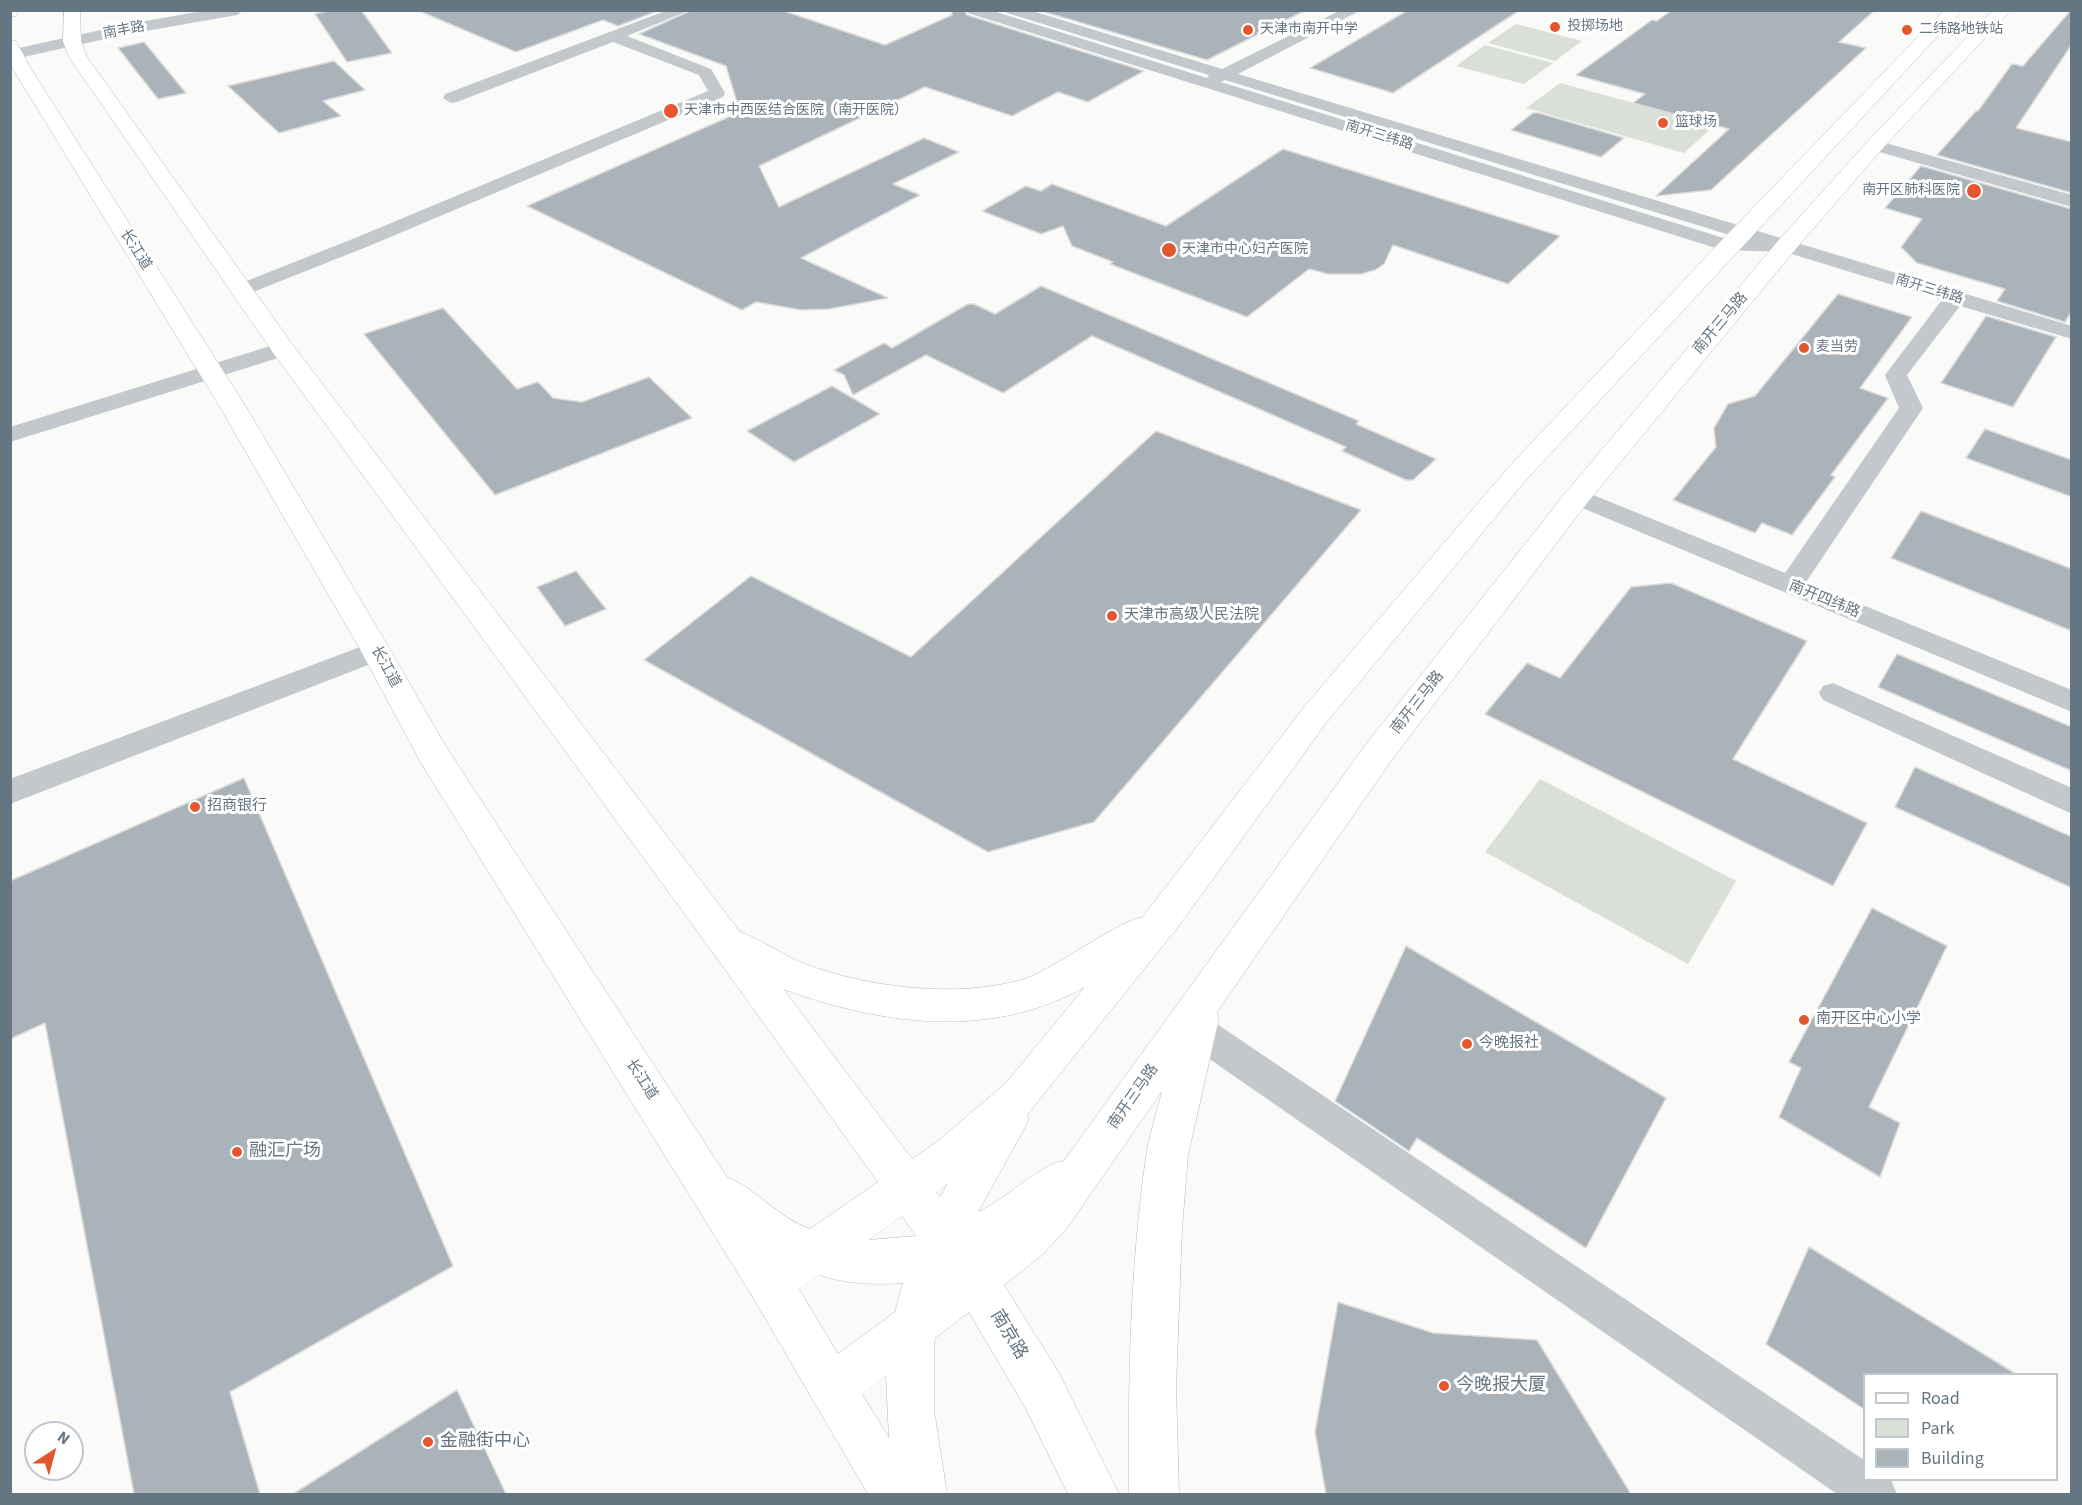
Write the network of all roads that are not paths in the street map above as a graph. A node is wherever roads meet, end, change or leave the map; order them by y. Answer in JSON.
{"nodes":[{"id":1,"x":156,"y":10,"type":"edge"},
{"id":2,"x":237,"y":10,"type":"edge"},
{"id":3,"x":683,"y":10,"type":"edge"},
{"id":4,"x":973,"y":10,"type":"edge"},
{"id":5,"x":1012,"y":10,"type":"edge"},
{"id":6,"x":1354,"y":10,"type":"edge"},
{"id":7,"x":1954,"y":10,"type":"edge"},
{"id":8,"x":2003,"y":10,"type":"edge"},
{"id":9,"x":72,"y":26,"type":"edge"},
{"id":10,"x":612,"y":36,"type":"junction"},
{"id":11,"x":11,"y":48,"type":"edge"},
{"id":12,"x":1216,"y":78,"type":"junction"},
{"id":13,"x":451,"y":98,"type":"dead end"},
{"id":14,"x":1875,"y":145,"type":"junction"},
{"id":15,"x":2072,"y":201,"type":"edge"},
{"id":16,"x":1735,"y":239,"type":"junction"},
{"id":17,"x":1786,"y":246,"type":"junction"},
{"id":18,"x":241,"y":290,"type":"junction"},
{"id":19,"x":1955,"y":298,"type":"junction"},
{"id":20,"x":2072,"y":333,"type":"edge"},
{"id":21,"x":283,"y":349,"type":"junction"},
{"id":22,"x":210,"y":371,"type":"junction"},
{"id":23,"x":10,"y":435,"type":"edge"},
{"id":24,"x":1577,"y":497,"type":"junction"},
{"id":25,"x":1790,"y":586,"type":"junction"},
{"id":26,"x":376,"y":651,"type":"junction"},
{"id":27,"x":1833,"y":693,"type":"dead end"},
{"id":28,"x":2072,"y":702,"type":"edge"},
{"id":29,"x":10,"y":792,"type":"edge"},
{"id":30,"x":2072,"y":802,"type":"edge"},
{"id":31,"x":1168,"y":912,"type":"junction"},
{"id":32,"x":724,"y":939,"type":"junction"},
{"id":33,"x":1211,"y":989,"type":"junction"},
{"id":34,"x":1196,"y":1029,"type":"junction"},
{"id":35,"x":1032,"y":1081,"type":"junction"},
{"id":36,"x":698,"y":1169,"type":"junction"},
{"id":37,"x":907,"y":1186,"type":"junction"},
{"id":38,"x":814,"y":1252,"type":"junction"},
{"id":39,"x":952,"y":1255,"type":"junction"},
{"id":40,"x":770,"y":1283,"type":"junction"},
{"id":41,"x":914,"y":1327,"type":"junction"},
{"id":42,"x":833,"y":1387,"type":"junction"},
{"id":43,"x":895,"y":1494,"type":"edge"},
{"id":44,"x":922,"y":1494,"type":"edge"},
{"id":45,"x":1094,"y":1494,"type":"edge"},
{"id":46,"x":1154,"y":1494,"type":"edge"},
{"id":47,"x":1875,"y":1494,"type":"edge"}],
"edges":[{"from":1,"to":9,"type":"street","name":"南丰路"},
{"from":2,"to":9,"type":"street","name":"南丰路"},
{"from":3,"to":10,"type":"street"},
{"from":4,"to":12,"type":"street","name":"南开三纬路"},
{"from":5,"to":12,"type":"street","name":"南开三纬路"},
{"from":6,"to":12,"type":"street"},
{"from":7,"to":16,"type":"main road"},
{"from":8,"to":14,"type":"main road","name":"南开三马路"},
{"from":9,"to":11,"type":"street","name":"南丰路"},
{"from":9,"to":18,"type":"main road"},
{"from":10,"to":13,"type":"street"},
{"from":10,"to":18,"type":"street"},
{"from":11,"to":22,"type":"main road","name":"长江道"},
{"from":12,"to":16,"type":"street","name":"南开三纬路"},
{"from":14,"to":15,"type":"street"},
{"from":14,"to":17,"type":"main road","name":"南开三马路"},
{"from":16,"to":17,"type":"street","name":"南开三纬路"},
{"from":16,"to":31,"type":"main road"},
{"from":17,"to":19,"type":"street","name":"南开三纬路"},
{"from":17,"to":24,"type":"main road","name":"南开三马路"},
{"from":18,"to":21,"type":"main road"},
{"from":19,"to":20,"type":"street","name":"南开三纬路"},
{"from":19,"to":25,"type":"street"},
{"from":21,"to":22,"type":"street"},
{"from":21,"to":32,"type":"main road"},
{"from":22,"to":23,"type":"street"},
{"from":22,"to":26,"type":"main road","name":"长江道"},
{"from":24,"to":25,"type":"street","name":"南开四纬路"},
{"from":24,"to":33,"type":"main road","name":"南开三马路"},
{"from":25,"to":28,"type":"street","name":"南开四纬路"},
{"from":26,"to":29,"type":"street"},
{"from":26,"to":36,"type":"main road","name":"长江道"},
{"from":27,"to":30,"type":"street"},
{"from":31,"to":32,"type":"main road"},
{"from":31,"to":35,"type":"main road"},
{"from":32,"to":37,"type":"main road"},
{"from":33,"to":34,"type":"main road"},
{"from":33,"to":39,"type":"main road","name":"南开三马路"},
{"from":34,"to":46,"type":"main road"},
{"from":34,"to":47,"type":"street"},
{"from":35,"to":37,"type":"main road"},
{"from":35,"to":39,"type":"main road"},
{"from":36,"to":38,"type":"main road"},
{"from":36,"to":40,"type":"main road","name":"长江道"},
{"from":37,"to":38,"type":"main road"},
{"from":37,"to":39,"type":"main road","name":"南京路"},
{"from":38,"to":39,"type":"main road"},
{"from":38,"to":40,"type":"main road"},
{"from":39,"to":41,"type":"main road"},
{"from":39,"to":45,"type":"main road","name":"南京路"},
{"from":40,"to":42,"type":"main road"},
{"from":41,"to":42,"type":"main road"},
{"from":41,"to":44,"type":"main road"},
{"from":42,"to":43,"type":"main road"}]}
